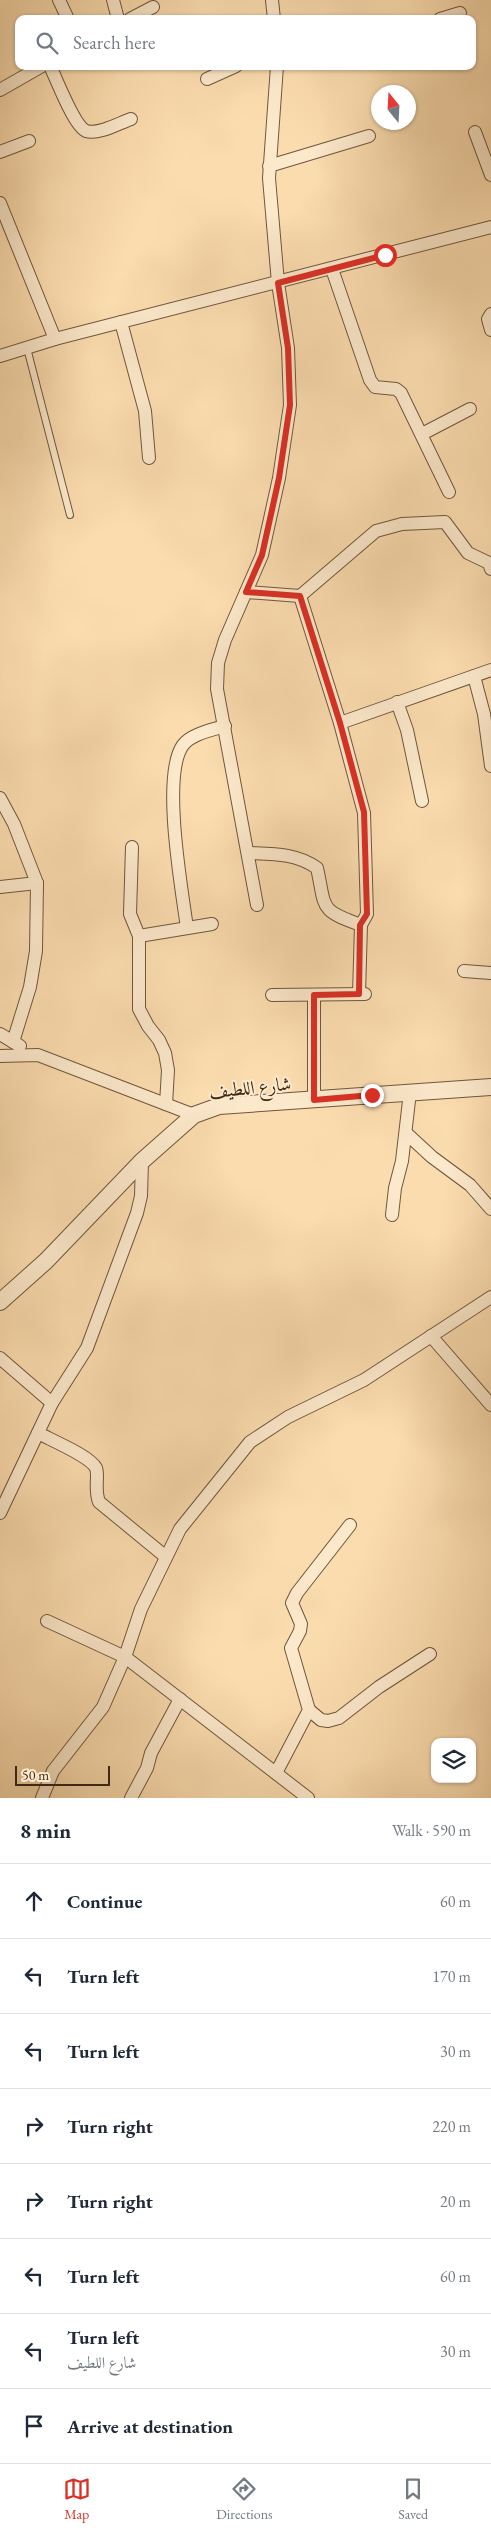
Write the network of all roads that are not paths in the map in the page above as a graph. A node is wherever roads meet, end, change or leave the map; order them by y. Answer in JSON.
{"nodes":[{"id":1,"x":58,"y":0,"type":"edge"},
{"id":2,"x":113,"y":0,"type":"edge"},
{"id":3,"x":272,"y":0,"type":"edge"},
{"id":4,"x":153,"y":7,"type":"dead end"},
{"id":5,"x":460,"y":13,"type":"dead end"},
{"id":6,"x":66,"y":15,"type":"edge"},
{"id":7,"x":117,"y":15,"type":"edge"},
{"id":8,"x":138,"y":15,"type":"edge"},
{"id":9,"x":274,"y":15,"type":"edge"},
{"id":10,"x":453,"y":15,"type":"edge"},
{"id":11,"x":35,"y":70,"type":"edge"},
{"id":12,"x":52,"y":70,"type":"edge"},
{"id":13,"x":227,"y":70,"type":"edge"},
{"id":14,"x":277,"y":70,"type":"edge"},
{"id":15,"x":207,"y":79,"type":"dead end"},
{"id":16,"x":0,"y":90,"type":"edge"},
{"id":17,"x":132,"y":119,"type":"dead end"},
{"id":18,"x":475,"y":132,"type":"dead end"},
{"id":19,"x":369,"y":136,"type":"dead end"},
{"id":20,"x":29,"y":142,"type":"dead end"},
{"id":21,"x":0,"y":152,"type":"edge"},
{"id":22,"x":269,"y":166,"type":"junction"},
{"id":23,"x":491,"y":175,"type":"edge"},
{"id":24,"x":0,"y":203,"type":"edge"},
{"id":25,"x":491,"y":227,"type":"edge"},
{"id":26,"x":332,"y":269,"type":"junction"},
{"id":27,"x":278,"y":283,"type":"junction"},
{"id":28,"x":491,"y":314,"type":"edge"},
{"id":29,"x":121,"y":322,"type":"junction"},
{"id":30,"x":491,"y":330,"type":"edge"},
{"id":31,"x":55,"y":339,"type":"junction"},
{"id":32,"x":27,"y":348,"type":"junction"},
{"id":33,"x":0,"y":356,"type":"edge"},
{"id":34,"x":470,"y":409,"type":"dead end"},
{"id":35,"x":422,"y":434,"type":"junction"},
{"id":36,"x":149,"y":458,"type":"dead end"},
{"id":37,"x":449,"y":492,"type":"dead end"},
{"id":38,"x":70,"y":514,"type":"dead end"},
{"id":39,"x":490,"y":565,"type":"edge"},
{"id":40,"x":246,"y":592,"type":"junction"},
{"id":41,"x":300,"y":596,"type":"junction"},
{"id":42,"x":491,"y":670,"type":"edge"},
{"id":43,"x":474,"y":676,"type":"junction"},
{"id":44,"x":397,"y":702,"type":"junction"},
{"id":45,"x":340,"y":723,"type":"junction"},
{"id":46,"x":224,"y":726,"type":"junction"},
{"id":47,"x":490,"y":746,"type":"edge"},
{"id":48,"x":491,"y":766,"type":"edge"},
{"id":49,"x":0,"y":798,"type":"edge"},
{"id":50,"x":422,"y":802,"type":"dead end"},
{"id":51,"x":132,"y":847,"type":"dead end"},
{"id":52,"x":248,"y":853,"type":"junction"},
{"id":53,"x":37,"y":884,"type":"junction"},
{"id":54,"x":0,"y":887,"type":"edge"},
{"id":55,"x":257,"y":905,"type":"dead end"},
{"id":56,"x":212,"y":924,"type":"dead end"},
{"id":57,"x":360,"y":925,"type":"junction"},
{"id":58,"x":188,"y":928,"type":"junction"},
{"id":59,"x":140,"y":936,"type":"junction"},
{"id":60,"x":464,"y":971,"type":"dead end"},
{"id":61,"x":491,"y":973,"type":"edge"},
{"id":62,"x":272,"y":995,"type":"dead end"},
{"id":63,"x":314,"y":995,"type":"junction"},
{"id":64,"x":0,"y":1034,"type":"edge"},
{"id":65,"x":13,"y":1042,"type":"junction"},
{"id":66,"x":38,"y":1055,"type":"junction"},
{"id":67,"x":0,"y":1056,"type":"edge"},
{"id":68,"x":491,"y":1087,"type":"edge"},
{"id":69,"x":410,"y":1092,"type":"junction"},
{"id":70,"x":314,"y":1100,"type":"junction"},
{"id":71,"x":166,"y":1104,"type":"junction"},
{"id":72,"x":194,"y":1115,"type":"junction"},
{"id":73,"x":406,"y":1134,"type":"junction"},
{"id":74,"x":142,"y":1161,"type":"junction"},
{"id":75,"x":491,"y":1209,"type":"edge"},
{"id":76,"x":392,"y":1215,"type":"dead end"},
{"id":77,"x":491,"y":1297,"type":"edge"},
{"id":78,"x":0,"y":1302,"type":"edge"},
{"id":79,"x":431,"y":1336,"type":"junction"},
{"id":80,"x":0,"y":1358,"type":"edge"},
{"id":81,"x":52,"y":1403,"type":"junction"},
{"id":82,"x":491,"y":1405,"type":"edge"},
{"id":83,"x":38,"y":1433,"type":"junction"},
{"id":84,"x":0,"y":1513,"type":"edge"},
{"id":85,"x":350,"y":1524,"type":"dead end"},
{"id":86,"x":166,"y":1557,"type":"junction"},
{"id":87,"x":47,"y":1621,"type":"dead end"},
{"id":88,"x":430,"y":1654,"type":"dead end"},
{"id":89,"x":124,"y":1657,"type":"junction"},
{"id":90,"x":180,"y":1699,"type":"junction"},
{"id":91,"x":309,"y":1710,"type":"junction"},
{"id":92,"x":276,"y":1773,"type":"junction"},
{"id":93,"x":42,"y":1798,"type":"edge"},
{"id":94,"x":131,"y":1798,"type":"edge"},
{"id":95,"x":308,"y":1798,"type":"edge"}],
"edges":[{"from":1,"to":6,"type":"street"},
{"from":2,"to":7,"type":"street"},
{"from":3,"to":9,"type":"street"},
{"from":4,"to":8,"type":"street"},
{"from":5,"to":10,"type":"street"},
{"from":11,"to":16,"type":"street"},
{"from":12,"to":17,"type":"street"},
{"from":13,"to":15,"type":"street"},
{"from":14,"to":22,"type":"street"},
{"from":18,"to":23,"type":"street"},
{"from":19,"to":22,"type":"street"},
{"from":20,"to":21,"type":"street"},
{"from":22,"to":27,"type":"street"},
{"from":24,"to":31,"type":"street"},
{"from":25,"to":26,"type":"street"},
{"from":26,"to":27,"type":"street"},
{"from":26,"to":35,"type":"street"},
{"from":27,"to":29,"type":"street"},
{"from":27,"to":40,"type":"street"},
{"from":28,"to":30,"type":"street"},
{"from":29,"to":31,"type":"street"},
{"from":29,"to":36,"type":"street"},
{"from":31,"to":32,"type":"street"},
{"from":32,"to":33,"type":"street"},
{"from":32,"to":38,"type":"lane"},
{"from":34,"to":35,"type":"street"},
{"from":35,"to":37,"type":"street"},
{"from":39,"to":41,"type":"street"},
{"from":40,"to":41,"type":"street"},
{"from":40,"to":46,"type":"street"},
{"from":41,"to":45,"type":"street"},
{"from":42,"to":43,"type":"street"},
{"from":43,"to":44,"type":"street"},
{"from":43,"to":47,"type":"street"},
{"from":44,"to":45,"type":"street"},
{"from":44,"to":50,"type":"street"},
{"from":45,"to":57,"type":"street"},
{"from":46,"to":52,"type":"street"},
{"from":46,"to":58,"type":"street"},
{"from":47,"to":48,"type":"street"},
{"from":49,"to":53,"type":"street"},
{"from":51,"to":59,"type":"street"},
{"from":52,"to":55,"type":"street"},
{"from":52,"to":57,"type":"street"},
{"from":53,"to":54,"type":"street"},
{"from":53,"to":65,"type":"street"},
{"from":56,"to":58,"type":"street"},
{"from":57,"to":63,"type":"street"},
{"from":58,"to":59,"type":"street"},
{"from":59,"to":71,"type":"street"},
{"from":60,"to":61,"type":"street"},
{"from":62,"to":63,"type":"street"},
{"from":63,"to":70,"type":"street"},
{"from":64,"to":65,"type":"street"},
{"from":65,"to":66,"type":"street"},
{"from":66,"to":67,"type":"street"},
{"from":66,"to":71,"type":"street"},
{"from":68,"to":69,"type":"street","name":"شارع اللطيف"},
{"from":69,"to":70,"type":"street","name":"شارع اللطيف"},
{"from":69,"to":73,"type":"street"},
{"from":70,"to":72,"type":"street","name":"شارع اللطيف"},
{"from":71,"to":72,"type":"street"},
{"from":72,"to":74,"type":"street","name":"شارع اللطيف"},
{"from":73,"to":75,"type":"street"},
{"from":73,"to":76,"type":"street"},
{"from":74,"to":78,"type":"street","name":"شارع اللطيف"},
{"from":74,"to":81,"type":"street"},
{"from":77,"to":79,"type":"street"},
{"from":79,"to":82,"type":"street"},
{"from":79,"to":86,"type":"street"},
{"from":80,"to":81,"type":"street"},
{"from":81,"to":83,"type":"street"},
{"from":83,"to":84,"type":"street"},
{"from":83,"to":86,"type":"street"},
{"from":85,"to":91,"type":"street"},
{"from":86,"to":89,"type":"street"},
{"from":87,"to":89,"type":"street"},
{"from":88,"to":91,"type":"street"},
{"from":89,"to":90,"type":"street"},
{"from":89,"to":93,"type":"street"},
{"from":90,"to":92,"type":"street"},
{"from":90,"to":94,"type":"street"},
{"from":91,"to":92,"type":"street"},
{"from":92,"to":95,"type":"street"}]}
